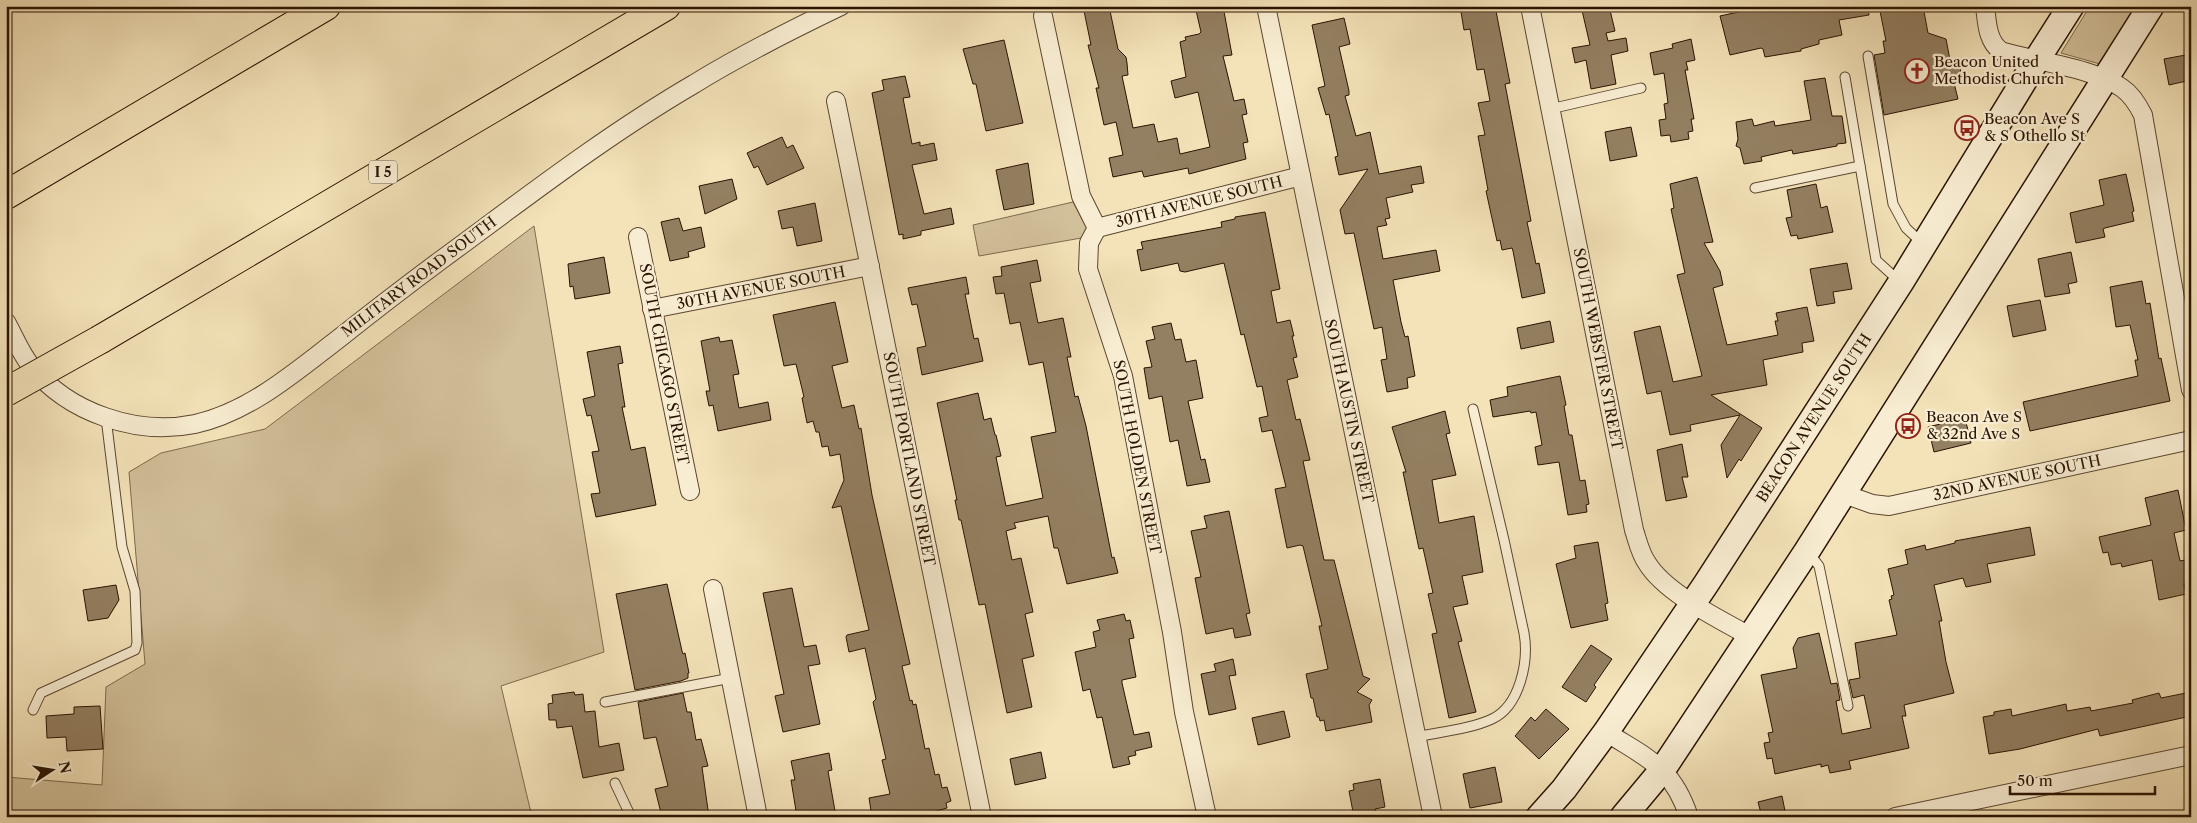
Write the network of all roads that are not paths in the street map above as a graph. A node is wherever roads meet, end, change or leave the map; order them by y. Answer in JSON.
{"nodes":[{"id":1,"x":326,"y":6,"type":"edge"},
{"id":2,"x":666,"y":6,"type":"edge"},
{"id":3,"x":841,"y":6,"type":"edge"},
{"id":4,"x":1266,"y":6,"type":"edge"},
{"id":5,"x":1530,"y":6,"type":"edge"},
{"id":6,"x":1984,"y":6,"type":"edge"},
{"id":7,"x":2071,"y":6,"type":"edge"},
{"id":8,"x":2151,"y":6,"type":"edge"},
{"id":9,"x":1043,"y":16,"type":"dead end"},
{"id":10,"x":1868,"y":56,"type":"dead end"},
{"id":11,"x":2036,"y":60,"type":"junction"},
{"id":12,"x":1845,"y":77,"type":"dead end"},
{"id":13,"x":2105,"y":78,"type":"junction"},
{"id":14,"x":1641,"y":88,"type":"dead end"},
{"id":15,"x":836,"y":101,"type":"dead end"},
{"id":16,"x":1550,"y":109,"type":"junction"},
{"id":17,"x":1860,"y":166,"type":"junction"},
{"id":18,"x":1301,"y":176,"type":"junction"},
{"id":19,"x":1755,"y":188,"type":"dead end"},
{"id":20,"x":6,"y":195,"type":"edge"},
{"id":21,"x":1097,"y":228,"type":"junction"},
{"id":22,"x":638,"y":236,"type":"dead end"},
{"id":23,"x":1924,"y":245,"type":"junction"},
{"id":24,"x":870,"y":266,"type":"junction"},
{"id":25,"x":1901,"y":282,"type":"junction"},
{"id":26,"x":652,"y":309,"type":"junction"},
{"id":27,"x":6,"y":322,"type":"edge"},
{"id":28,"x":2191,"y":390,"type":"edge"},
{"id":29,"x":6,"y":392,"type":"edge"},
{"id":30,"x":1473,"y":409,"type":"dead end"},
{"id":31,"x":106,"y":418,"type":"junction"},
{"id":32,"x":2191,"y":440,"type":"edge"},
{"id":33,"x":690,"y":490,"type":"dead end"},
{"id":34,"x":1844,"y":494,"type":"junction"},
{"id":35,"x":1807,"y":551,"type":"junction"},
{"id":36,"x":713,"y":589,"type":"dead end"},
{"id":37,"x":1693,"y":604,"type":"junction"},
{"id":38,"x":1751,"y":637,"type":"junction"},
{"id":39,"x":731,"y":678,"type":"junction"},
{"id":40,"x":605,"y":702,"type":"dead end"},
{"id":41,"x":1848,"y":706,"type":"dead end"},
{"id":42,"x":33,"y":710,"type":"dead end"},
{"id":43,"x":1606,"y":732,"type":"junction"},
{"id":44,"x":1416,"y":737,"type":"junction"},
{"id":45,"x":2191,"y":755,"type":"edge"},
{"id":46,"x":1663,"y":769,"type":"junction"},
{"id":47,"x":615,"y":783,"type":"dead end"},
{"id":48,"x":631,"y":817,"type":"edge"},
{"id":49,"x":758,"y":817,"type":"edge"},
{"id":50,"x":982,"y":817,"type":"edge"},
{"id":51,"x":1207,"y":817,"type":"edge"},
{"id":52,"x":1433,"y":817,"type":"edge"},
{"id":53,"x":1539,"y":817,"type":"edge"},
{"id":54,"x":1623,"y":817,"type":"edge"},
{"id":55,"x":1689,"y":817,"type":"edge"},
{"id":56,"x":1895,"y":817,"type":"edge"}],
"edges":[{"from":1,"to":20,"type":"highway"},
{"from":2,"to":29,"type":"highway","number":"I 5","bridge":true},
{"from":3,"to":31,"type":"street","name":"MILITARY ROAD SOUTH"},
{"from":4,"to":18,"type":"street","name":"SOUTH AUSTIN STREET"},
{"from":5,"to":16,"type":"street","name":"SOUTH WEBSTER STREET"},
{"from":6,"to":11,"type":"street"},
{"from":7,"to":11,"type":"main road","name":"BEACON AVENUE SOUTH"},
{"from":8,"to":13,"type":"main road"},
{"from":9,"to":21,"type":"street"},
{"from":10,"to":23,"type":"lane"},
{"from":11,"to":13,"type":"street"},
{"from":11,"to":23,"type":"main road","name":"BEACON AVENUE SOUTH"},
{"from":12,"to":17,"type":"lane"},
{"from":13,"to":28,"type":"street"},
{"from":13,"to":34,"type":"main road"},
{"from":14,"to":16,"type":"lane"},
{"from":15,"to":24,"type":"street","name":"SOUTH PORTLAND STREET"},
{"from":16,"to":37,"type":"street","name":"SOUTH WEBSTER STREET"},
{"from":17,"to":19,"type":"lane"},
{"from":17,"to":25,"type":"lane"},
{"from":18,"to":21,"type":"street","name":"30TH AVENUE SOUTH"},
{"from":18,"to":44,"type":"street","name":"SOUTH AUSTIN STREET"},
{"from":21,"to":51,"type":"street","name":"SOUTH HOLDEN STREET"},
{"from":22,"to":26,"type":"street","name":"SOUTH CHICAGO STREET"},
{"from":23,"to":25,"type":"main road","name":"BEACON AVENUE SOUTH"},
{"from":24,"to":26,"type":"street","name":"30TH AVENUE SOUTH"},
{"from":24,"to":50,"type":"street","name":"SOUTH PORTLAND STREET"},
{"from":25,"to":37,"type":"main road","name":"BEACON AVENUE SOUTH"},
{"from":26,"to":33,"type":"street","name":"SOUTH CHICAGO STREET"},
{"from":27,"to":31,"type":"street","name":"MILITARY ROAD SOUTH"},
{"from":30,"to":44,"type":"lane"},
{"from":31,"to":42,"type":"lane"},
{"from":32,"to":34,"type":"street","name":"32ND AVENUE SOUTH"},
{"from":34,"to":35,"type":"main road"},
{"from":35,"to":38,"type":"main road"},
{"from":35,"to":41,"type":"lane"},
{"from":36,"to":39,"type":"street"},
{"from":37,"to":38,"type":"street","name":"SOUTH WEBSTER STREET"},
{"from":37,"to":43,"type":"main road","name":"BEACON AVENUE SOUTH"},
{"from":38,"to":46,"type":"main road"},
{"from":39,"to":40,"type":"lane"},
{"from":39,"to":49,"type":"street"},
{"from":43,"to":46,"type":"street"},
{"from":43,"to":53,"type":"main road","name":"BEACON AVENUE SOUTH"},
{"from":44,"to":52,"type":"street","name":"SOUTH AUSTIN STREET"},
{"from":45,"to":56,"type":"street"},
{"from":46,"to":54,"type":"main road"},
{"from":46,"to":55,"type":"street"},
{"from":47,"to":48,"type":"lane"}]}
